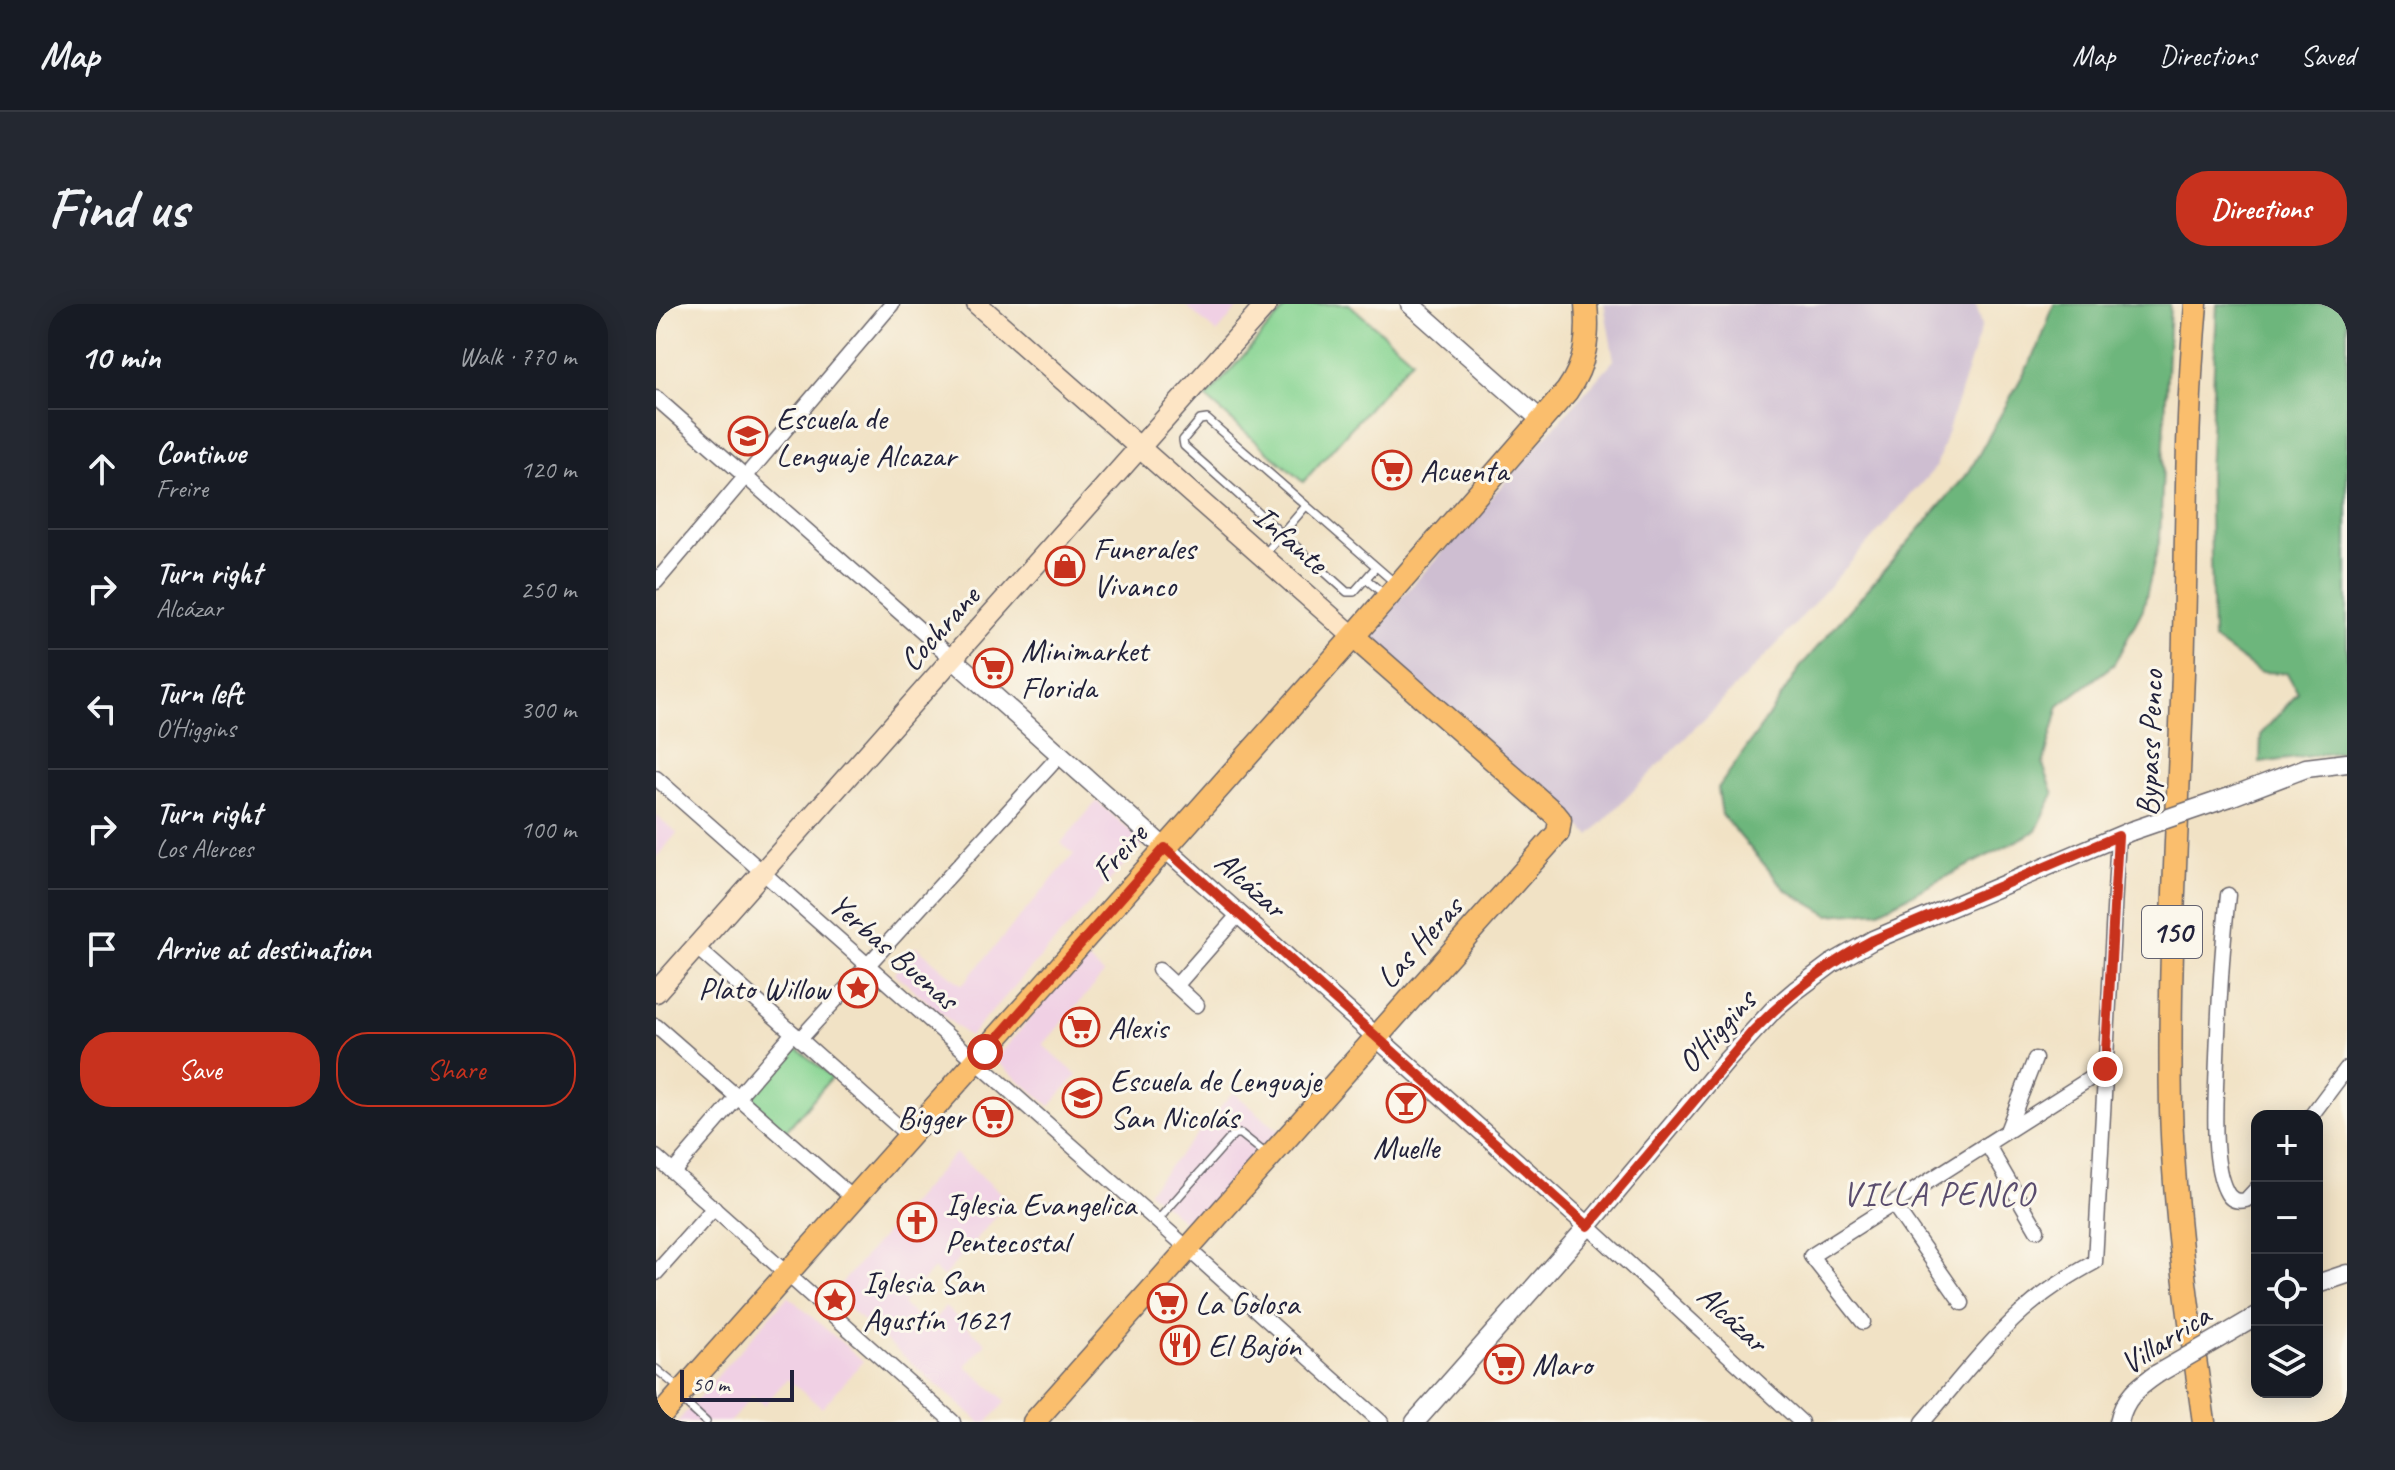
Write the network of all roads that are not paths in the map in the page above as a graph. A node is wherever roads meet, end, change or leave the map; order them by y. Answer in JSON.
{"nodes":[{"id":1,"x":892,"y":304,"type":"edge"},
{"id":2,"x":977,"y":304,"type":"edge"},
{"id":3,"x":1267,"y":304,"type":"edge"},
{"id":4,"x":1410,"y":304,"type":"edge"},
{"id":5,"x":1586,"y":304,"type":"edge"},
{"id":6,"x":2196,"y":304,"type":"edge"},
{"id":7,"x":656,"y":398,"type":"edge"},
{"id":8,"x":1541,"y":420,"type":"junction"},
{"id":9,"x":1139,"y":448,"type":"junction"},
{"id":10,"x":746,"y":476,"type":"junction"},
{"id":11,"x":1306,"y":506,"type":"junction"},
{"id":12,"x":1282,"y":534,"type":"junction"},
{"id":13,"x":1262,"y":557,"type":"junction"},
{"id":14,"x":1376,"y":567,"type":"junction"},
{"id":15,"x":1366,"y":579,"type":"junction"},
{"id":16,"x":656,"y":582,"type":"edge"},
{"id":17,"x":1393,"y":592,"type":"junction"},
{"id":18,"x":1354,"y":637,"type":"junction"},
{"id":19,"x":952,"y":658,"type":"junction"},
{"id":20,"x":1061,"y":754,"type":"junction"},
{"id":21,"x":2347,"y":763,"type":"edge"},
{"id":22,"x":656,"y":778,"type":"edge"},
{"id":23,"x":1560,"y":824,"type":"joint"},
{"id":24,"x":2124,"y":833,"type":"junction"},
{"id":25,"x":1165,"y":848,"type":"junction"},
{"id":26,"x":762,"y":873,"type":"junction"},
{"id":27,"x":2228,"y":895,"type":"dead end"},
{"id":28,"x":1239,"y":914,"type":"junction"},
{"id":29,"x":696,"y":947,"type":"junction"},
{"id":30,"x":868,"y":966,"type":"junction"},
{"id":31,"x":1159,"y":970,"type":"dead end"},
{"id":32,"x":1176,"y":986,"type":"junction"},
{"id":33,"x":656,"y":992,"type":"edge"},
{"id":34,"x":1197,"y":1005,"type":"dead end"},
{"id":35,"x":656,"y":1026,"type":"edge"},
{"id":36,"x":797,"y":1036,"type":"junction"},
{"id":37,"x":1377,"y":1037,"type":"junction"},
{"id":38,"x":2035,"y":1059,"type":"dead end"},
{"id":39,"x":976,"y":1061,"type":"junction"},
{"id":40,"x":2347,"y":1068,"type":"edge"},
{"id":41,"x":2105,"y":1069,"type":"junction"},
{"id":42,"x":738,"y":1097,"type":"junction"},
{"id":43,"x":2316,"y":1110,"type":"edge"},
{"id":44,"x":2007,"y":1131,"type":"junction"},
{"id":45,"x":909,"y":1136,"type":"junction"},
{"id":46,"x":1987,"y":1144,"type":"junction"},
{"id":47,"x":656,"y":1157,"type":"edge"},
{"id":48,"x":1271,"y":1158,"type":"junction"},
{"id":49,"x":673,"y":1172,"type":"junction"},
{"id":50,"x":2251,"y":1194,"type":"edge"},
{"id":51,"x":854,"y":1199,"type":"junction"},
{"id":52,"x":1893,"y":1204,"type":"junction"},
{"id":53,"x":714,"y":1208,"type":"junction"},
{"id":54,"x":1157,"y":1221,"type":"junction"},
{"id":55,"x":1588,"y":1226,"type":"junction"},
{"id":56,"x":2037,"y":1230,"type":"dead end"},
{"id":57,"x":1188,"y":1249,"type":"junction"},
{"id":58,"x":656,"y":1273,"type":"edge"},
{"id":59,"x":787,"y":1273,"type":"junction"},
{"id":60,"x":2347,"y":1274,"type":"edge"},
{"id":61,"x":2323,"y":1282,"type":"edge"},
{"id":62,"x":1962,"y":1303,"type":"dead end"},
{"id":63,"x":2251,"y":1320,"type":"edge"},
{"id":64,"x":1863,"y":1322,"type":"dead end"},
{"id":65,"x":656,"y":1369,"type":"edge"},
{"id":66,"x":680,"y":1394,"type":"junction"},
{"id":67,"x":656,"y":1421,"type":"edge"},
{"id":68,"x":706,"y":1422,"type":"edge"},
{"id":69,"x":953,"y":1422,"type":"edge"},
{"id":70,"x":1034,"y":1422,"type":"edge"},
{"id":71,"x":1381,"y":1422,"type":"edge"},
{"id":72,"x":1415,"y":1422,"type":"edge"},
{"id":73,"x":1801,"y":1422,"type":"edge"},
{"id":74,"x":1923,"y":1422,"type":"edge"},
{"id":75,"x":2119,"y":1422,"type":"edge"},
{"id":76,"x":2204,"y":1422,"type":"edge"}],
"edges":[{"from":1,"to":10,"type":"street"},
{"from":2,"to":9,"type":"main road","name":"Infante"},
{"from":3,"to":9,"type":"main road","name":"Cochrane"},
{"from":4,"to":8,"type":"street"},
{"from":5,"to":8,"type":"main road","name":"Freire"},
{"from":6,"to":76,"type":"main road","name":"Bypass Penco","number":"150"},
{"from":7,"to":10,"type":"street","name":"Alcázar"},
{"from":8,"to":17,"type":"main road","name":"Freire"},
{"from":9,"to":13,"type":"main road","name":"Infante"},
{"from":9,"to":19,"type":"main road","name":"Cochrane"},
{"from":10,"to":16,"type":"street"},
{"from":10,"to":19,"type":"street","name":"Alcázar"},
{"from":11,"to":12,"type":"lane"},
{"from":11,"to":12,"type":"lane"},
{"from":11,"to":14,"type":"lane"},
{"from":12,"to":13,"type":"lane"},
{"from":12,"to":15,"type":"lane"},
{"from":13,"to":18,"type":"main road","name":"Infante"},
{"from":14,"to":15,"type":"lane"},
{"from":14,"to":17,"type":"lane"},
{"from":15,"to":17,"type":"lane"},
{"from":17,"to":18,"type":"main road","name":"Freire"},
{"from":18,"to":23,"type":"main road","name":"Infante"},
{"from":18,"to":25,"type":"main road","name":"Freire"},
{"from":19,"to":20,"type":"street","name":"Alcázar"},
{"from":19,"to":26,"type":"main road","name":"Cochrane"},
{"from":20,"to":25,"type":"street","name":"Alcázar"},
{"from":20,"to":30,"type":"street"},
{"from":21,"to":24,"type":"street","name":"O'Higgins","bridge":true},
{"from":22,"to":26,"type":"street","name":"Yerbas Buenas"},
{"from":23,"to":37,"type":"main road","name":"Las Heras"},
{"from":24,"to":41,"type":"street"},
{"from":24,"to":55,"type":"street","name":"O'Higgins"},
{"from":25,"to":28,"type":"street","name":"Alcázar"},
{"from":25,"to":39,"type":"main road","name":"Freire"},
{"from":26,"to":29,"type":"main road","name":"Cochrane"},
{"from":26,"to":30,"type":"street","name":"Yerbas Buenas"},
{"from":27,"to":50,"type":"street"},
{"from":28,"to":32,"type":"street"},
{"from":28,"to":37,"type":"street","name":"Alcázar"},
{"from":29,"to":33,"type":"main road","name":"Cochrane"},
{"from":29,"to":36,"type":"street"},
{"from":30,"to":36,"type":"street"},
{"from":30,"to":39,"type":"street","name":"Yerbas Buenas"},
{"from":31,"to":32,"type":"street"},
{"from":32,"to":34,"type":"street"},
{"from":35,"to":42,"type":"street"},
{"from":36,"to":42,"type":"street"},
{"from":36,"to":45,"type":"street"},
{"from":37,"to":48,"type":"main road","name":"Las Heras"},
{"from":37,"to":55,"type":"street","name":"Alcázar"},
{"from":38,"to":44,"type":"street"},
{"from":39,"to":45,"type":"main road","name":"Freire"},
{"from":39,"to":54,"type":"street","name":"Yerbas Buenas"},
{"from":40,"to":43,"type":"street"},
{"from":41,"to":44,"type":"street"},
{"from":41,"to":74,"type":"street"},
{"from":42,"to":49,"type":"street"},
{"from":42,"to":51,"type":"street"},
{"from":44,"to":46,"type":"street"},
{"from":45,"to":51,"type":"main road","name":"Freire"},
{"from":46,"to":52,"type":"street"},
{"from":46,"to":56,"type":"street"},
{"from":47,"to":49,"type":"street"},
{"from":48,"to":54,"type":"lane"},
{"from":48,"to":57,"type":"main road","name":"Las Heras"},
{"from":49,"to":53,"type":"street"},
{"from":51,"to":59,"type":"main road","name":"Freire"},
{"from":52,"to":62,"type":"street"},
{"from":52,"to":64,"type":"street"},
{"from":53,"to":58,"type":"street"},
{"from":53,"to":59,"type":"street"},
{"from":54,"to":57,"type":"street","name":"Yerbas Buenas"},
{"from":55,"to":72,"type":"street","name":"O'Higgins"},
{"from":55,"to":73,"type":"street","name":"Alcázar"},
{"from":57,"to":70,"type":"main road","name":"Las Heras"},
{"from":57,"to":71,"type":"street","name":"Yerbas Buenas"},
{"from":59,"to":66,"type":"main road","name":"Freire"},
{"from":59,"to":69,"type":"street"},
{"from":60,"to":61,"type":"street"},
{"from":63,"to":75,"type":"street","name":"Villarrica","bridge":true},
{"from":65,"to":66,"type":"lane"},
{"from":66,"to":67,"type":"main road","name":"Freire"},
{"from":66,"to":68,"type":"lane"}]}
